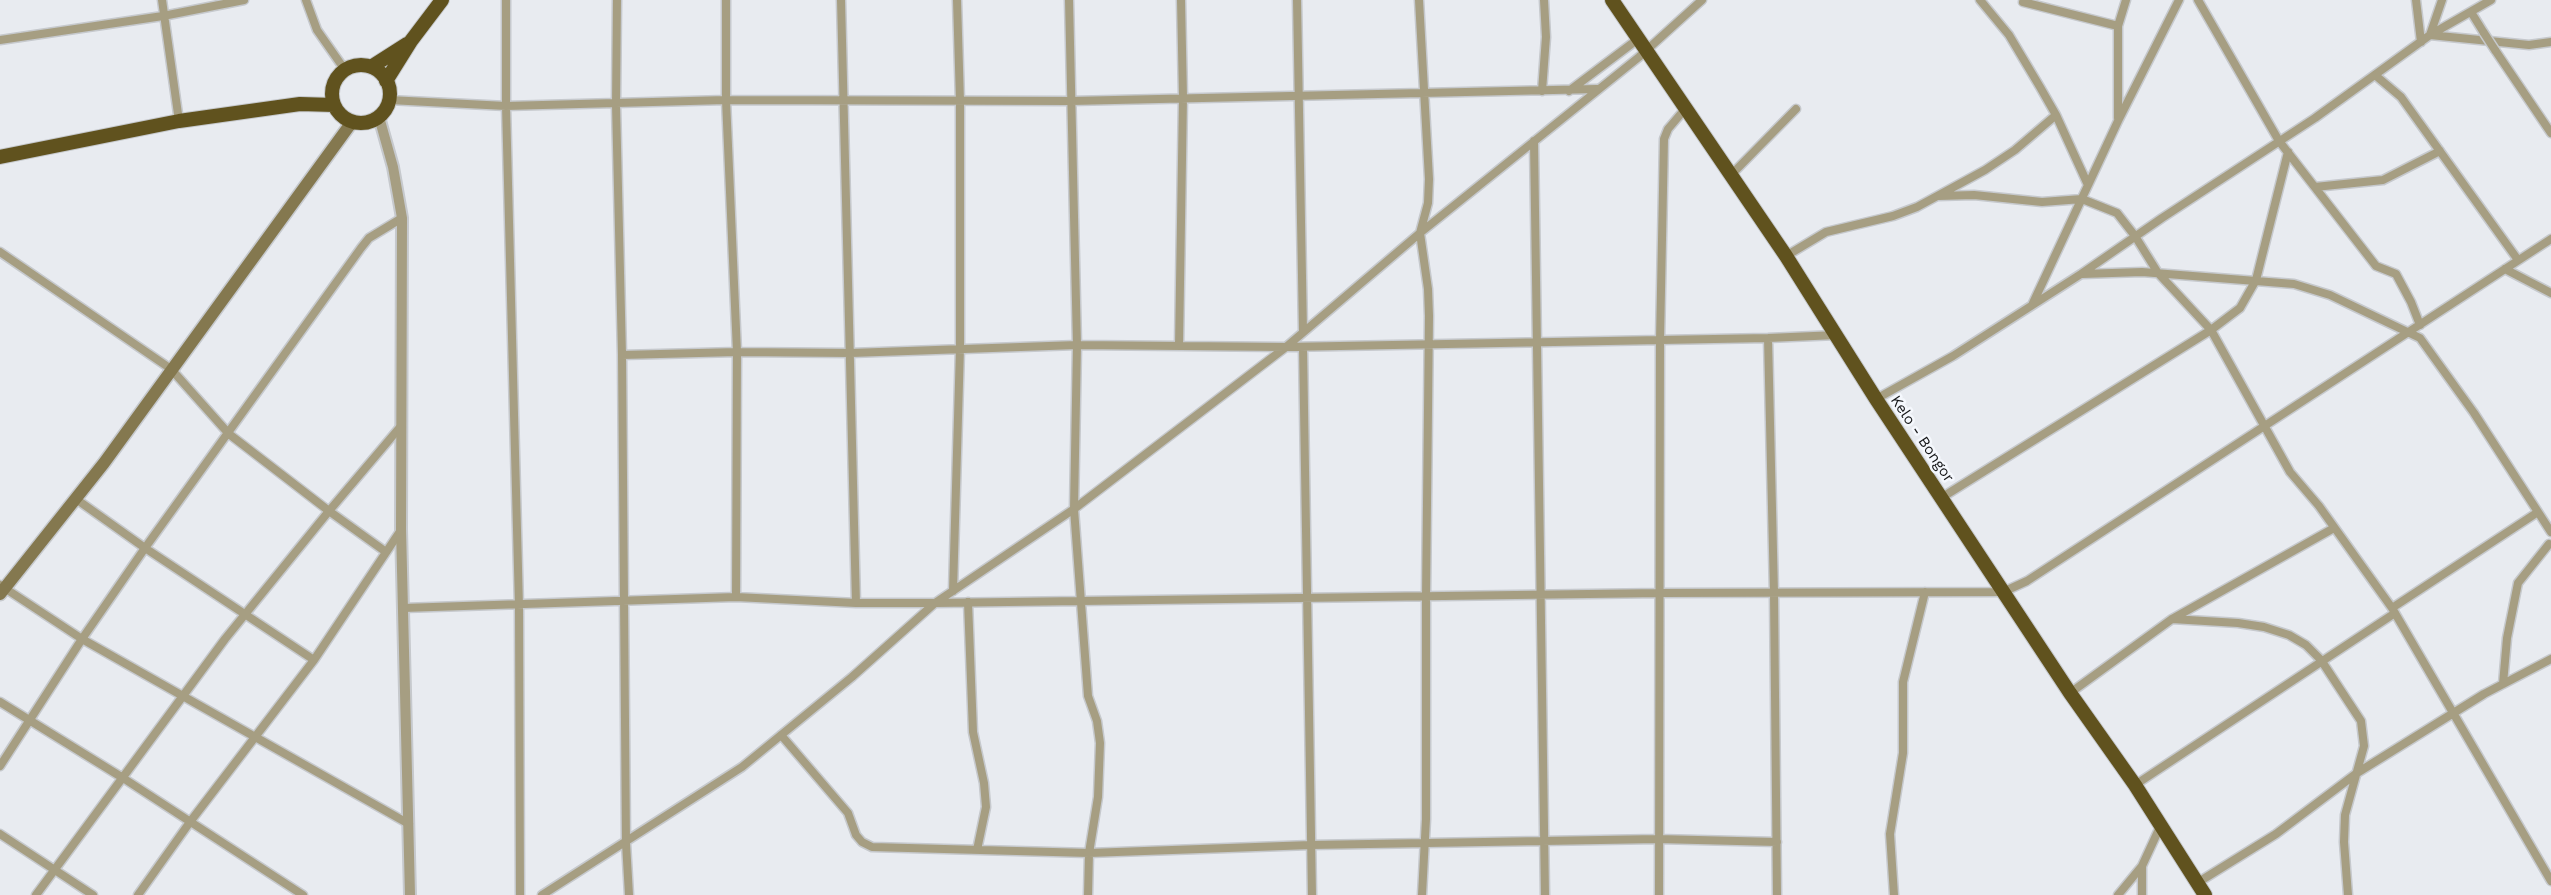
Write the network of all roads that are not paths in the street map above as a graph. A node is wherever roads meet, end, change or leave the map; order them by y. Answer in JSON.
{"nodes":[{"id":1,"x":162,"y":0,"type":"edge"},
{"id":2,"x":243,"y":0,"type":"edge"},
{"id":3,"x":306,"y":0,"type":"edge"},
{"id":4,"x":442,"y":0,"type":"edge"},
{"id":5,"x":506,"y":0,"type":"edge"},
{"id":6,"x":617,"y":0,"type":"edge"},
{"id":7,"x":726,"y":0,"type":"edge"},
{"id":8,"x":841,"y":0,"type":"edge"},
{"id":9,"x":957,"y":0,"type":"edge"},
{"id":10,"x":1069,"y":0,"type":"edge"},
{"id":11,"x":1182,"y":0,"type":"edge"},
{"id":12,"x":1297,"y":0,"type":"edge"},
{"id":13,"x":1419,"y":0,"type":"edge"},
{"id":14,"x":1544,"y":0,"type":"edge"},
{"id":15,"x":1612,"y":0,"type":"edge"},
{"id":16,"x":1702,"y":0,"type":"edge"},
{"id":17,"x":1980,"y":0,"type":"edge"},
{"id":18,"x":2127,"y":0,"type":"edge"},
{"id":19,"x":2179,"y":0,"type":"edge"},
{"id":20,"x":2198,"y":0,"type":"edge"},
{"id":21,"x":2416,"y":0,"type":"edge"},
{"id":22,"x":2442,"y":0,"type":"edge"},
{"id":23,"x":2491,"y":0,"type":"edge"},
{"id":24,"x":2023,"y":2,"type":"dead end"},
{"id":25,"x":2471,"y":12,"type":"junction"},
{"id":26,"x":163,"y":16,"type":"junction"},
{"id":27,"x":2118,"y":26,"type":"junction"},
{"id":28,"x":2430,"y":35,"type":"junction"},
{"id":29,"x":0,"y":40,"type":"edge"},
{"id":30,"x":411,"y":41,"type":"junction"},
{"id":31,"x":2421,"y":42,"type":"junction"},
{"id":32,"x":2551,"y":42,"type":"edge"},
{"id":33,"x":1642,"y":45,"type":"junction"},
{"id":34,"x":371,"y":67,"type":"junction"},
{"id":35,"x":345,"y":70,"type":"junction"},
{"id":36,"x":2375,"y":75,"type":"junction"},
{"id":37,"x":386,"y":81,"type":"junction"},
{"id":38,"x":334,"y":85,"type":"junction"},
{"id":39,"x":1598,"y":89,"type":"junction"},
{"id":40,"x":1542,"y":91,"type":"junction"},
{"id":41,"x":1569,"y":91,"type":"junction"},
{"id":42,"x":1423,"y":93,"type":"junction"},
{"id":43,"x":1298,"y":96,"type":"junction"},
{"id":44,"x":1183,"y":97,"type":"junction"},
{"id":45,"x":389,"y":100,"type":"junction"},
{"id":46,"x":726,"y":100,"type":"junction"},
{"id":47,"x":1071,"y":101,"type":"junction"},
{"id":48,"x":842,"y":102,"type":"junction"},
{"id":49,"x":960,"y":102,"type":"junction"},
{"id":50,"x":300,"y":104,"type":"junction"},
{"id":51,"x":334,"y":105,"type":"junction"},
{"id":52,"x":616,"y":105,"type":"junction"},
{"id":53,"x":506,"y":106,"type":"junction"},
{"id":54,"x":1685,"y":109,"type":"junction"},
{"id":55,"x":1796,"y":109,"type":"dead end"},
{"id":56,"x":2056,"y":115,"type":"junction"},
{"id":57,"x":379,"y":117,"type":"junction"},
{"id":58,"x":179,"y":121,"type":"junction"},
{"id":59,"x":2118,"y":121,"type":"junction"},
{"id":60,"x":352,"y":122,"type":"junction"},
{"id":61,"x":2551,"y":133,"type":"edge"},
{"id":62,"x":1534,"y":141,"type":"junction"},
{"id":63,"x":2279,"y":141,"type":"junction"},
{"id":64,"x":2440,"y":151,"type":"junction"},
{"id":65,"x":2288,"y":152,"type":"junction"},
{"id":66,"x":0,"y":157,"type":"edge"},
{"id":67,"x":1732,"y":174,"type":"junction"},
{"id":68,"x":2088,"y":185,"type":"junction"},
{"id":69,"x":2315,"y":187,"type":"junction"},
{"id":70,"x":1938,"y":196,"type":"junction"},
{"id":71,"x":2082,"y":199,"type":"junction"},
{"id":72,"x":402,"y":218,"type":"junction"},
{"id":73,"x":1420,"y":234,"type":"junction"},
{"id":74,"x":2136,"y":236,"type":"junction"},
{"id":75,"x":2551,"y":239,"type":"edge"},
{"id":76,"x":0,"y":252,"type":"edge"},
{"id":77,"x":1786,"y":256,"type":"junction"},
{"id":78,"x":2518,"y":260,"type":"junction"},
{"id":79,"x":2505,"y":269,"type":"junction"},
{"id":80,"x":2158,"y":273,"type":"junction"},
{"id":81,"x":2081,"y":274,"type":"junction"},
{"id":82,"x":2256,"y":280,"type":"junction"},
{"id":83,"x":2551,"y":293,"type":"edge"},
{"id":84,"x":2033,"y":303,"type":"junction"},
{"id":85,"x":2420,"y":325,"type":"junction"},
{"id":86,"x":2211,"y":330,"type":"junction"},
{"id":87,"x":1303,"y":331,"type":"junction"},
{"id":88,"x":2408,"y":333,"type":"junction"},
{"id":89,"x":1837,"y":334,"type":"junction"},
{"id":90,"x":1768,"y":338,"type":"junction"},
{"id":91,"x":1660,"y":340,"type":"junction"},
{"id":92,"x":1537,"y":342,"type":"junction"},
{"id":93,"x":1428,"y":344,"type":"junction"},
{"id":94,"x":1077,"y":345,"type":"junction"},
{"id":95,"x":1179,"y":346,"type":"junction"},
{"id":96,"x":1286,"y":347,"type":"junction"},
{"id":97,"x":1304,"y":347,"type":"junction"},
{"id":98,"x":960,"y":348,"type":"junction"},
{"id":99,"x":737,"y":352,"type":"junction"},
{"id":100,"x":850,"y":353,"type":"junction"},
{"id":101,"x":622,"y":356,"type":"junction"},
{"id":102,"x":171,"y":369,"type":"junction"},
{"id":103,"x":1876,"y":399,"type":"junction"},
{"id":104,"x":400,"y":426,"type":"junction"},
{"id":105,"x":2266,"y":426,"type":"junction"},
{"id":106,"x":229,"y":434,"type":"junction"},
{"id":107,"x":1941,"y":498,"type":"junction"},
{"id":108,"x":76,"y":499,"type":"junction"},
{"id":109,"x":1074,"y":509,"type":"junction"},
{"id":110,"x":328,"y":511,"type":"junction"},
{"id":111,"x":2538,"y":512,"type":"junction"},
{"id":112,"x":2334,"y":528,"type":"junction"},
{"id":113,"x":401,"y":529,"type":"junction"},
{"id":114,"x":2551,"y":532,"type":"edge"},
{"id":115,"x":2549,"y":544,"type":"dead end"},
{"id":116,"x":145,"y":548,"type":"junction"},
{"id":117,"x":386,"y":552,"type":"junction"},
{"id":118,"x":2,"y":589,"type":"edge"},
{"id":119,"x":952,"y":591,"type":"junction"},
{"id":120,"x":1661,"y":592,"type":"junction"},
{"id":121,"x":1925,"y":592,"type":"junction"},
{"id":122,"x":2003,"y":592,"type":"junction"},
{"id":123,"x":1774,"y":593,"type":"junction"},
{"id":124,"x":1542,"y":595,"type":"junction"},
{"id":125,"x":736,"y":597,"type":"junction"},
{"id":126,"x":1426,"y":597,"type":"junction"},
{"id":127,"x":1308,"y":598,"type":"junction"},
{"id":128,"x":1080,"y":600,"type":"junction"},
{"id":129,"x":625,"y":602,"type":"junction"},
{"id":130,"x":968,"y":602,"type":"junction"},
{"id":131,"x":856,"y":603,"type":"junction"},
{"id":132,"x":935,"y":603,"type":"junction"},
{"id":133,"x":519,"y":606,"type":"junction"},
{"id":134,"x":403,"y":608,"type":"junction"},
{"id":135,"x":2394,"y":610,"type":"junction"},
{"id":136,"x":244,"y":615,"type":"junction"},
{"id":137,"x":2172,"y":619,"type":"junction"},
{"id":138,"x":82,"y":639,"type":"junction"},
{"id":139,"x":2551,"y":659,"type":"edge"},
{"id":140,"x":314,"y":660,"type":"junction"},
{"id":141,"x":2321,"y":660,"type":"junction"},
{"id":142,"x":2503,"y":684,"type":"junction"},
{"id":143,"x":2070,"y":693,"type":"junction"},
{"id":144,"x":181,"y":696,"type":"junction"},
{"id":145,"x":0,"y":702,"type":"edge"},
{"id":146,"x":2453,"y":714,"type":"junction"},
{"id":147,"x":30,"y":720,"type":"junction"},
{"id":148,"x":781,"y":735,"type":"junction"},
{"id":149,"x":255,"y":738,"type":"junction"},
{"id":150,"x":0,"y":766,"type":"edge"},
{"id":151,"x":2356,"y":773,"type":"junction"},
{"id":152,"x":123,"y":778,"type":"junction"},
{"id":153,"x":2135,"y":785,"type":"junction"},
{"id":154,"x":190,"y":822,"type":"junction"},
{"id":155,"x":409,"y":824,"type":"junction"},
{"id":156,"x":2160,"y":827,"type":"junction"},
{"id":157,"x":0,"y":834,"type":"edge"},
{"id":158,"x":1658,"y":838,"type":"junction"},
{"id":159,"x":1546,"y":842,"type":"junction"},
{"id":160,"x":1777,"y":842,"type":"junction"},
{"id":161,"x":626,"y":843,"type":"junction"},
{"id":162,"x":1424,"y":844,"type":"junction"},
{"id":163,"x":1311,"y":845,"type":"junction"},
{"id":164,"x":977,"y":850,"type":"junction"},
{"id":165,"x":1089,"y":853,"type":"junction"},
{"id":166,"x":2142,"y":866,"type":"junction"},
{"id":167,"x":53,"y":870,"type":"junction"},
{"id":168,"x":2551,"y":881,"type":"edge"},
{"id":169,"x":2197,"y":883,"type":"junction"},
{"id":170,"x":36,"y":895,"type":"edge"},
{"id":171,"x":93,"y":895,"type":"edge"},
{"id":172,"x":138,"y":895,"type":"edge"},
{"id":173,"x":303,"y":895,"type":"edge"},
{"id":174,"x":410,"y":895,"type":"edge"},
{"id":175,"x":520,"y":895,"type":"edge"},
{"id":176,"x":542,"y":895,"type":"edge"},
{"id":177,"x":629,"y":895,"type":"edge"},
{"id":178,"x":1088,"y":895,"type":"edge"},
{"id":179,"x":1312,"y":895,"type":"edge"},
{"id":180,"x":1422,"y":895,"type":"edge"},
{"id":181,"x":1545,"y":895,"type":"edge"},
{"id":182,"x":1659,"y":895,"type":"edge"},
{"id":183,"x":1777,"y":895,"type":"edge"},
{"id":184,"x":1894,"y":895,"type":"edge"},
{"id":185,"x":2118,"y":895,"type":"edge"},
{"id":186,"x":2142,"y":895,"type":"edge"},
{"id":187,"x":2205,"y":895,"type":"edge"},
{"id":188,"x":2348,"y":895,"type":"edge"}],
"edges":[{"from":1,"to":26,"type":"street"},
{"from":2,"to":26,"type":"street"},
{"from":3,"to":35,"type":"street"},
{"from":4,"to":30,"type":"highway"},
{"from":5,"to":53,"type":"street"},
{"from":6,"to":52,"type":"street"},
{"from":7,"to":46,"type":"street"},
{"from":8,"to":48,"type":"street"},
{"from":9,"to":49,"type":"street"},
{"from":10,"to":47,"type":"street"},
{"from":11,"to":44,"type":"street"},
{"from":12,"to":43,"type":"street"},
{"from":13,"to":42,"type":"street"},
{"from":14,"to":40,"type":"street"},
{"from":15,"to":33,"type":"highway","name":"Kelo - Bongor"},
{"from":16,"to":33,"type":"street"},
{"from":17,"to":56,"type":"street"},
{"from":18,"to":27,"type":"street"},
{"from":19,"to":59,"type":"street"},
{"from":20,"to":63,"type":"street"},
{"from":21,"to":31,"type":"street"},
{"from":22,"to":28,"type":"street"},
{"from":23,"to":25,"type":"street"},
{"from":24,"to":27,"type":"street"},
{"from":25,"to":28,"type":"street"},
{"from":25,"to":61,"type":"street","bridge":true},
{"from":26,"to":29,"type":"street"},
{"from":26,"to":58,"type":"street"},
{"from":27,"to":59,"type":"street"},
{"from":28,"to":31,"type":"street"},
{"from":28,"to":32,"type":"street"},
{"from":30,"to":34,"type":"highway"},
{"from":30,"to":37,"type":"highway"},
{"from":31,"to":36,"type":"street"},
{"from":33,"to":39,"type":"street"},
{"from":33,"to":41,"type":"street"},
{"from":33,"to":54,"type":"highway","name":"Kelo - Bongor"},
{"from":34,"to":35,"type":"highway"},
{"from":34,"to":37,"type":"highway"},
{"from":35,"to":38,"type":"highway"},
{"from":36,"to":63,"type":"street"},
{"from":36,"to":64,"type":"street"},
{"from":37,"to":45,"type":"highway"},
{"from":38,"to":50,"type":"highway"},
{"from":38,"to":51,"type":"highway"},
{"from":39,"to":41,"type":"street"},
{"from":39,"to":62,"type":"street"},
{"from":40,"to":41,"type":"street"},
{"from":40,"to":42,"type":"street"},
{"from":42,"to":43,"type":"street"},
{"from":42,"to":73,"type":"street"},
{"from":43,"to":44,"type":"street"},
{"from":43,"to":87,"type":"street"},
{"from":44,"to":47,"type":"street"},
{"from":44,"to":95,"type":"street"},
{"from":45,"to":53,"type":"street"},
{"from":45,"to":57,"type":"highway"},
{"from":46,"to":48,"type":"street"},
{"from":46,"to":52,"type":"street"},
{"from":46,"to":99,"type":"street"},
{"from":47,"to":49,"type":"street"},
{"from":47,"to":94,"type":"street"},
{"from":48,"to":49,"type":"street"},
{"from":48,"to":100,"type":"street"},
{"from":49,"to":98,"type":"street"},
{"from":50,"to":51,"type":"highway"},
{"from":50,"to":58,"type":"highway"},
{"from":51,"to":60,"type":"highway"},
{"from":52,"to":53,"type":"street"},
{"from":52,"to":101,"type":"street"},
{"from":53,"to":133,"type":"street"},
{"from":54,"to":67,"type":"highway","name":"Kelo - Bongor"},
{"from":54,"to":91,"type":"street"},
{"from":55,"to":67,"type":"street"},
{"from":56,"to":68,"type":"street"},
{"from":56,"to":70,"type":"street"},
{"from":57,"to":60,"type":"highway"},
{"from":57,"to":72,"type":"street"},
{"from":58,"to":66,"type":"highway"},
{"from":59,"to":68,"type":"street"},
{"from":60,"to":102,"type":"main road"},
{"from":62,"to":73,"type":"street"},
{"from":62,"to":92,"type":"street"},
{"from":63,"to":65,"type":"street"},
{"from":63,"to":74,"type":"street"},
{"from":64,"to":69,"type":"street"},
{"from":64,"to":78,"type":"street"},
{"from":65,"to":69,"type":"street"},
{"from":65,"to":82,"type":"street"},
{"from":67,"to":77,"type":"highway","name":"Kelo - Bongor"},
{"from":68,"to":71,"type":"street"},
{"from":69,"to":85,"type":"street"},
{"from":70,"to":71,"type":"street"},
{"from":70,"to":77,"type":"street"},
{"from":71,"to":74,"type":"street"},
{"from":71,"to":84,"type":"street"},
{"from":72,"to":104,"type":"street"},
{"from":72,"to":106,"type":"street"},
{"from":73,"to":87,"type":"street"},
{"from":73,"to":93,"type":"street"},
{"from":74,"to":80,"type":"street"},
{"from":74,"to":81,"type":"street"},
{"from":75,"to":78,"type":"street"},
{"from":76,"to":102,"type":"street"},
{"from":77,"to":89,"type":"highway","name":"Kelo - Bongor"},
{"from":78,"to":79,"type":"street"},
{"from":79,"to":83,"type":"street"},
{"from":79,"to":85,"type":"street"},
{"from":80,"to":81,"type":"street"},
{"from":80,"to":82,"type":"street"},
{"from":80,"to":86,"type":"street"},
{"from":81,"to":84,"type":"street"},
{"from":82,"to":86,"type":"street"},
{"from":82,"to":88,"type":"street"},
{"from":84,"to":103,"type":"street"},
{"from":85,"to":88,"type":"street"},
{"from":86,"to":105,"type":"street"},
{"from":86,"to":107,"type":"street"},
{"from":87,"to":96,"type":"street"},
{"from":88,"to":105,"type":"street"},
{"from":88,"to":111,"type":"street"},
{"from":89,"to":90,"type":"street"},
{"from":89,"to":103,"type":"highway","name":"Kelo - Bongor"},
{"from":90,"to":91,"type":"street"},
{"from":90,"to":123,"type":"street"},
{"from":91,"to":92,"type":"street"},
{"from":91,"to":120,"type":"street"},
{"from":92,"to":93,"type":"street"},
{"from":92,"to":124,"type":"street"},
{"from":93,"to":97,"type":"street"},
{"from":93,"to":126,"type":"street"},
{"from":94,"to":95,"type":"street"},
{"from":94,"to":98,"type":"street"},
{"from":94,"to":109,"type":"street"},
{"from":95,"to":96,"type":"street"},
{"from":96,"to":97,"type":"street"},
{"from":96,"to":109,"type":"street"},
{"from":97,"to":127,"type":"street"},
{"from":98,"to":100,"type":"street"},
{"from":98,"to":119,"type":"street"},
{"from":99,"to":100,"type":"street"},
{"from":99,"to":101,"type":"street"},
{"from":99,"to":125,"type":"street"},
{"from":100,"to":131,"type":"street"},
{"from":101,"to":129,"type":"street"},
{"from":102,"to":106,"type":"street"},
{"from":102,"to":108,"type":"main road"},
{"from":103,"to":107,"type":"highway","name":"Kelo - Bongor"},
{"from":104,"to":110,"type":"street"},
{"from":104,"to":113,"type":"street"},
{"from":105,"to":112,"type":"street"},
{"from":105,"to":122,"type":"street"},
{"from":106,"to":110,"type":"street"},
{"from":106,"to":116,"type":"street"},
{"from":107,"to":122,"type":"highway","name":"Kelo - Bongor"},
{"from":108,"to":116,"type":"street"},
{"from":108,"to":118,"type":"main road"},
{"from":109,"to":119,"type":"street"},
{"from":109,"to":128,"type":"street"},
{"from":110,"to":117,"type":"street"},
{"from":110,"to":136,"type":"street"},
{"from":111,"to":114,"type":"street"},
{"from":111,"to":135,"type":"street"},
{"from":112,"to":135,"type":"street"},
{"from":112,"to":137,"type":"street"},
{"from":113,"to":117,"type":"street"},
{"from":113,"to":134,"type":"street"},
{"from":115,"to":142,"type":"street"},
{"from":116,"to":136,"type":"street"},
{"from":116,"to":138,"type":"street"},
{"from":117,"to":140,"type":"street"},
{"from":118,"to":138,"type":"street"},
{"from":119,"to":132,"type":"street"},
{"from":120,"to":123,"type":"street"},
{"from":120,"to":124,"type":"street"},
{"from":120,"to":158,"type":"street"},
{"from":121,"to":122,"type":"street"},
{"from":121,"to":123,"type":"street"},
{"from":121,"to":184,"type":"street"},
{"from":122,"to":143,"type":"highway","name":"Kelo - Bongor"},
{"from":123,"to":160,"type":"street"},
{"from":124,"to":126,"type":"street"},
{"from":124,"to":159,"type":"street"},
{"from":125,"to":129,"type":"street"},
{"from":125,"to":131,"type":"street"},
{"from":126,"to":127,"type":"street"},
{"from":126,"to":162,"type":"street"},
{"from":127,"to":128,"type":"street"},
{"from":127,"to":163,"type":"street"},
{"from":128,"to":130,"type":"street"},
{"from":128,"to":165,"type":"street"},
{"from":129,"to":133,"type":"street"},
{"from":129,"to":161,"type":"street"},
{"from":130,"to":132,"type":"street"},
{"from":130,"to":164,"type":"street"},
{"from":131,"to":132,"type":"street"},
{"from":132,"to":148,"type":"street"},
{"from":133,"to":134,"type":"street"},
{"from":133,"to":175,"type":"street"},
{"from":134,"to":155,"type":"street"},
{"from":135,"to":141,"type":"street"},
{"from":135,"to":146,"type":"street"},
{"from":136,"to":140,"type":"street"},
{"from":136,"to":144,"type":"street"},
{"from":137,"to":141,"type":"street"},
{"from":137,"to":143,"type":"street"},
{"from":138,"to":144,"type":"street"},
{"from":138,"to":147,"type":"street"},
{"from":139,"to":142,"type":"street"},
{"from":140,"to":149,"type":"street"},
{"from":141,"to":151,"type":"street"},
{"from":141,"to":153,"type":"street"},
{"from":142,"to":146,"type":"street"},
{"from":143,"to":153,"type":"highway","name":"Kelo - Bongor"},
{"from":144,"to":149,"type":"street"},
{"from":144,"to":152,"type":"street"},
{"from":145,"to":147,"type":"street"},
{"from":146,"to":151,"type":"street"},
{"from":146,"to":168,"type":"street"},
{"from":147,"to":150,"type":"street"},
{"from":147,"to":152,"type":"street"},
{"from":148,"to":161,"type":"street"},
{"from":148,"to":164,"type":"street"},
{"from":149,"to":154,"type":"street"},
{"from":149,"to":155,"type":"street"},
{"from":151,"to":169,"type":"street"},
{"from":151,"to":188,"type":"street"},
{"from":152,"to":154,"type":"street"},
{"from":152,"to":167,"type":"street"},
{"from":153,"to":156,"type":"highway","name":"Kelo - Bongor"},
{"from":154,"to":172,"type":"street"},
{"from":154,"to":173,"type":"street"},
{"from":155,"to":174,"type":"street"},
{"from":156,"to":166,"type":"street"},
{"from":156,"to":169,"type":"highway","name":"Kelo - Bongor"},
{"from":157,"to":167,"type":"street"},
{"from":158,"to":159,"type":"street"},
{"from":158,"to":160,"type":"street"},
{"from":158,"to":182,"type":"street"},
{"from":159,"to":162,"type":"street"},
{"from":159,"to":181,"type":"street"},
{"from":160,"to":183,"type":"street"},
{"from":161,"to":176,"type":"street"},
{"from":161,"to":177,"type":"street"},
{"from":162,"to":163,"type":"street"},
{"from":162,"to":180,"type":"street"},
{"from":163,"to":165,"type":"street"},
{"from":163,"to":179,"type":"street"},
{"from":164,"to":165,"type":"street"},
{"from":165,"to":178,"type":"street"},
{"from":166,"to":185,"type":"street"},
{"from":166,"to":186,"type":"street"},
{"from":167,"to":170,"type":"street"},
{"from":167,"to":171,"type":"street"},
{"from":169,"to":187,"type":"highway","name":"Kelo - Bongor"}]}
